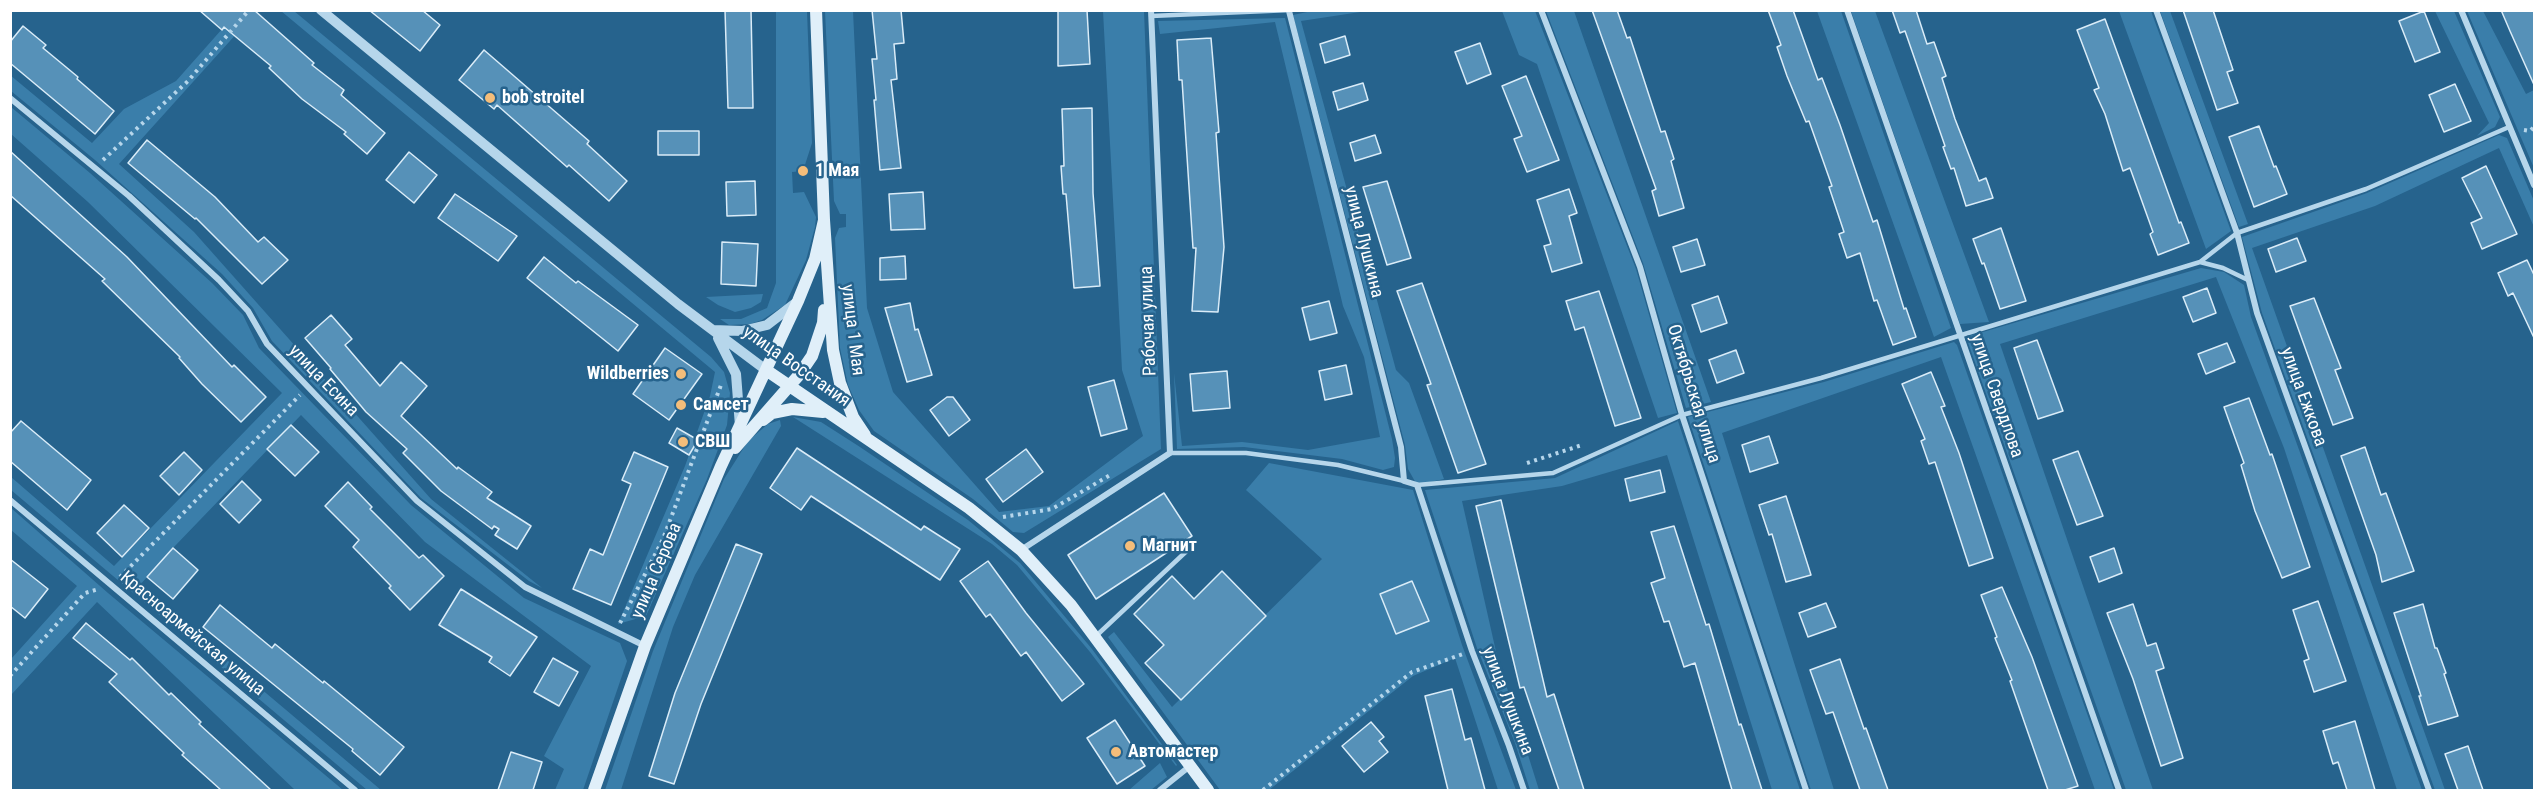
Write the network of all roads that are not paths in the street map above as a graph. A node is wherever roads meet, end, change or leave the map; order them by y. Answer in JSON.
{"nodes":[{"id":1,"x":321,"y":10,"type":"edge"},
{"id":2,"x":816,"y":10,"type":"edge"},
{"id":3,"x":1541,"y":10,"type":"edge"},
{"id":4,"x":1847,"y":10,"type":"edge"},
{"id":5,"x":2156,"y":10,"type":"edge"},
{"id":6,"x":2461,"y":10,"type":"edge"},
{"id":7,"x":1290,"y":11,"type":"edge"},
{"id":8,"x":1151,"y":13,"type":"edge"},
{"id":9,"x":10,"y":98,"type":"edge"},
{"id":10,"x":2509,"y":127,"type":"junction"},
{"id":11,"x":2535,"y":185,"type":"edge"},
{"id":12,"x":824,"y":220,"type":"junction"},
{"id":13,"x":2237,"y":233,"type":"junction"},
{"id":14,"x":2200,"y":262,"type":"junction"},
{"id":15,"x":828,"y":276,"type":"junction"},
{"id":16,"x":2248,"y":280,"type":"junction"},
{"id":17,"x":798,"y":301,"type":"junction"},
{"id":18,"x":713,"y":330,"type":"junction"},
{"id":19,"x":1959,"y":334,"type":"junction"},
{"id":20,"x":766,"y":370,"type":"junction"},
{"id":21,"x":789,"y":386,"type":"junction"},
{"id":22,"x":829,"y":413,"type":"junction"},
{"id":23,"x":1682,"y":415,"type":"junction"},
{"id":24,"x":745,"y":428,"type":"junction"},
{"id":25,"x":867,"y":438,"type":"junction"},
{"id":26,"x":1170,"y":453,"type":"junction"},
{"id":27,"x":1404,"y":481,"type":"junction"},
{"id":28,"x":1417,"y":485,"type":"junction"},
{"id":29,"x":10,"y":500,"type":"edge"},
{"id":30,"x":1192,"y":546,"type":"dead end"},
{"id":31,"x":1021,"y":550,"type":"junction"},
{"id":32,"x":1095,"y":637,"type":"junction"},
{"id":33,"x":645,"y":646,"type":"junction"},
{"id":34,"x":1191,"y":766,"type":"junction"},
{"id":35,"x":355,"y":790,"type":"edge"},
{"id":36,"x":594,"y":790,"type":"edge"},
{"id":37,"x":1160,"y":790,"type":"edge"},
{"id":38,"x":1208,"y":790,"type":"edge"},
{"id":39,"x":1524,"y":790,"type":"edge"},
{"id":40,"x":1806,"y":790,"type":"edge"},
{"id":41,"x":2119,"y":790,"type":"edge"},
{"id":42,"x":2429,"y":790,"type":"edge"}],
"edges":[{"from":1,"to":18,"type":"street","name":"улица Восстания"},
{"from":2,"to":12,"type":"main road","name":"улица 1 Мая"},
{"from":3,"to":23,"type":"street","name":"Октябрьская улица"},
{"from":4,"to":19,"type":"street","name":"улица Свердлова"},
{"from":5,"to":13,"type":"street","name":"улица Ежкова"},
{"from":6,"to":10,"type":"street"},
{"from":7,"to":8,"type":"lane"},
{"from":7,"to":27,"type":"street","name":"улица Лушкина"},
{"from":8,"to":26,"type":"street","name":"Рабочая улица"},
{"from":9,"to":33,"type":"street","name":"улица Есина"},
{"from":10,"to":11,"type":"street"},
{"from":10,"to":13,"type":"lane"},
{"from":12,"to":15,"type":"main road","name":"улица 1 Мая"},
{"from":12,"to":17,"type":"main road","name":"улица 1 Мая"},
{"from":13,"to":14,"type":"lane"},
{"from":13,"to":16,"type":"street","name":"улица Ежкова"},
{"from":14,"to":16,"type":"lane"},
{"from":14,"to":19,"type":"lane"},
{"from":15,"to":21,"type":"main road"},
{"from":15,"to":25,"type":"main road","name":"улица 1 Мая"},
{"from":16,"to":42,"type":"street","name":"улица Ежкова"},
{"from":17,"to":18,"type":"street"},
{"from":17,"to":20,"type":"main road","name":"улица 1 Мая"},
{"from":18,"to":20,"type":"street","name":"улица Восстания"},
{"from":18,"to":24,"type":"street"},
{"from":19,"to":23,"type":"lane"},
{"from":19,"to":41,"type":"street","name":"улица Свердлова"},
{"from":20,"to":21,"type":"main road","name":"улица Восстания"},
{"from":20,"to":24,"type":"main road","name":"улица Серова"},
{"from":21,"to":22,"type":"main road","name":"улица Восстания"},
{"from":21,"to":24,"type":"main road"},
{"from":22,"to":24,"type":"main road"},
{"from":22,"to":25,"type":"main road","name":"улица Восстания"},
{"from":23,"to":28,"type":"lane"},
{"from":23,"to":40,"type":"street","name":"Октябрьская улица"},
{"from":24,"to":33,"type":"main road","name":"улица Серова"},
{"from":25,"to":31,"type":"main road","name":"улица Восстания"},
{"from":26,"to":27,"type":"lane"},
{"from":26,"to":31,"type":"street"},
{"from":27,"to":28,"type":"street"},
{"from":28,"to":39,"type":"street","name":"улица Лушкина"},
{"from":29,"to":35,"type":"street","name":"Красноармейская улица"},
{"from":30,"to":32,"type":"lane"},
{"from":31,"to":32,"type":"main road","name":"улица Восстания"},
{"from":32,"to":34,"type":"main road","name":"улица Восстания"},
{"from":33,"to":36,"type":"main road","name":"улица Серова"},
{"from":34,"to":37,"type":"street"},
{"from":34,"to":38,"type":"main road","name":"улица Восстания"}]}
